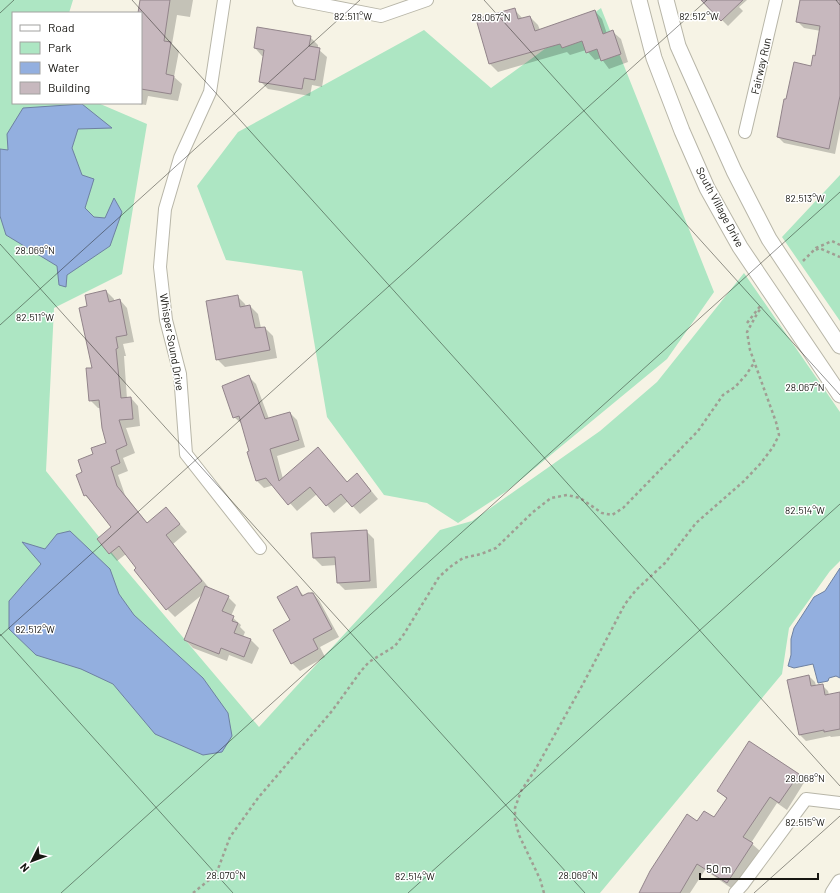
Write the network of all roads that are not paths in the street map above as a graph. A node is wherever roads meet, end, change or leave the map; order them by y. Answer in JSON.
{"nodes":[{"id":1,"x":224,"y":0,"type":"edge"},
{"id":2,"x":300,"y":0,"type":"edge"},
{"id":3,"x":427,"y":0,"type":"edge"},
{"id":4,"x":639,"y":0,"type":"edge"},
{"id":5,"x":666,"y":0,"type":"edge"},
{"id":6,"x":776,"y":0,"type":"edge"},
{"id":7,"x":745,"y":132,"type":"dead end"},
{"id":8,"x":840,"y":346,"type":"edge"},
{"id":9,"x":840,"y":395,"type":"edge"},
{"id":10,"x":260,"y":548,"type":"dead end"},
{"id":11,"x":840,"y":803,"type":"edge"},
{"id":12,"x":840,"y":882,"type":"edge"},
{"id":13,"x":735,"y":893,"type":"edge"},
{"id":14,"x":834,"y":893,"type":"edge"}],
"edges":[{"from":1,"to":10,"type":"street","name":"Whisper Sound Drive"},
{"from":2,"to":3,"type":"street"},
{"from":4,"to":9,"type":"street","name":"South Village Drive"},
{"from":5,"to":8,"type":"street"},
{"from":6,"to":7,"type":"street","name":"Fairway Run"},
{"from":11,"to":13,"type":"street"},
{"from":12,"to":14,"type":"street"}]}
